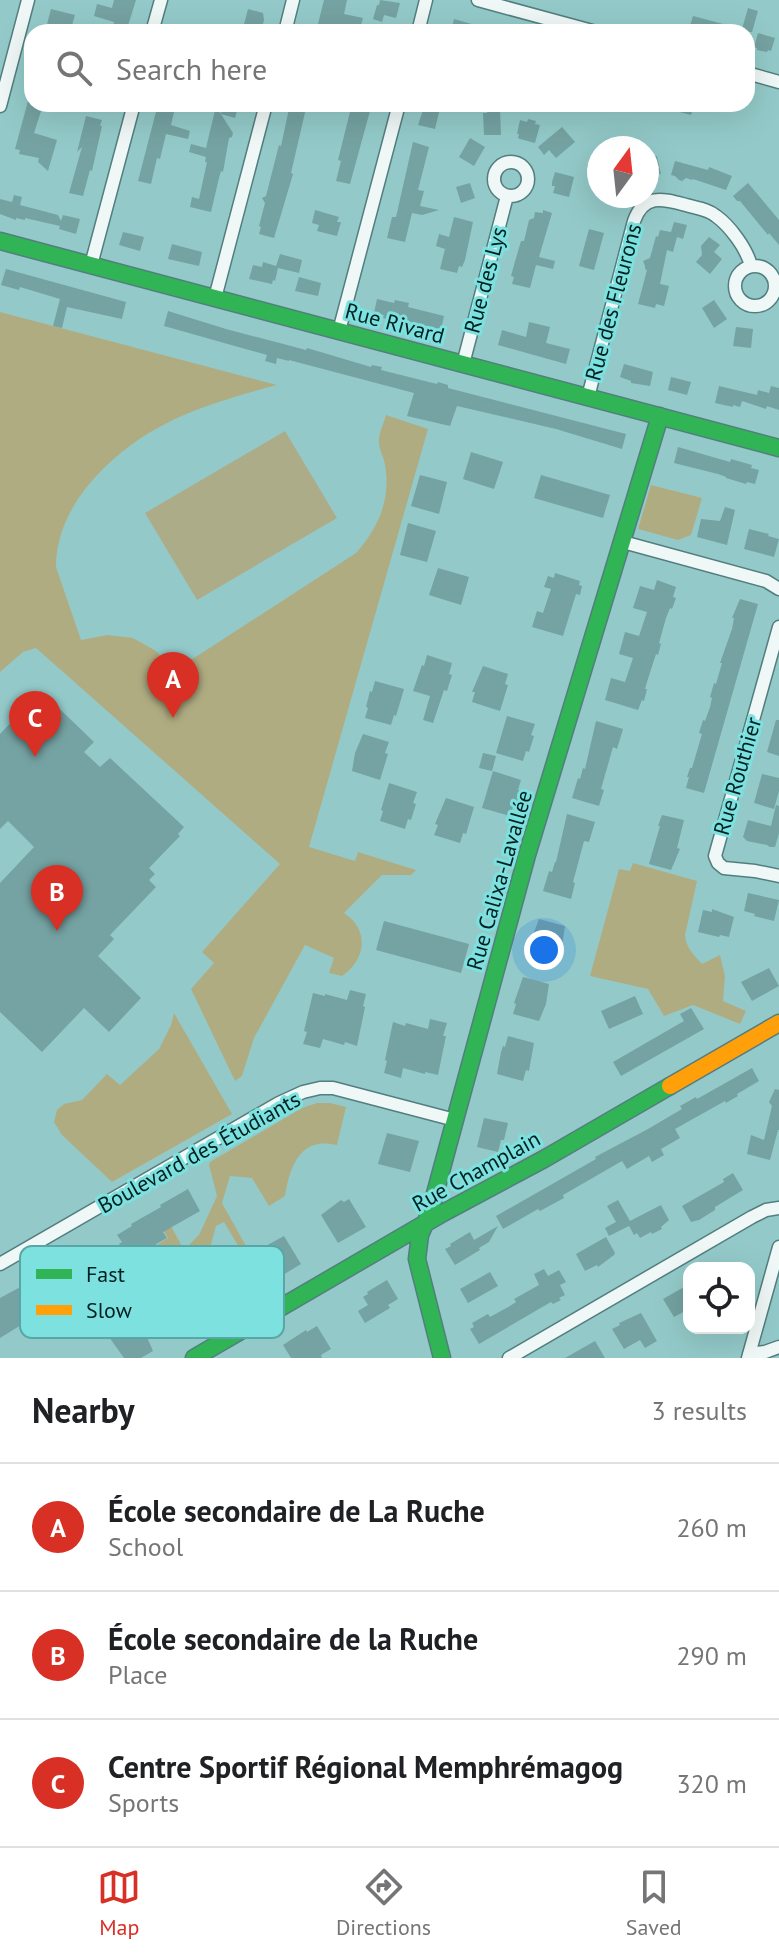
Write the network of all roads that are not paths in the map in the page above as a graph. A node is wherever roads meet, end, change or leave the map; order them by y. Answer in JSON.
{"nodes":[{"id":1,"x":28,"y":0,"type":"edge"},
{"id":2,"x":161,"y":0,"type":"edge"},
{"id":3,"x":293,"y":0,"type":"edge"},
{"id":4,"x":426,"y":0,"type":"edge"},
{"id":5,"x":478,"y":0,"type":"edge"},
{"id":6,"x":154,"y":24,"type":"edge"},
{"id":7,"x":287,"y":24,"type":"edge"},
{"id":8,"x":420,"y":24,"type":"edge"},
{"id":9,"x":566,"y":24,"type":"edge"},
{"id":10,"x":755,"y":75,"type":"edge"},
{"id":11,"x":779,"y":82,"type":"edge"},
{"id":12,"x":0,"y":106,"type":"edge"},
{"id":13,"x":132,"y":112,"type":"edge"},
{"id":14,"x":264,"y":112,"type":"edge"},
{"id":15,"x":397,"y":112,"type":"edge"},
{"id":16,"x":507,"y":196,"type":"dead end"},
{"id":17,"x":0,"y":241,"type":"edge"},
{"id":18,"x":91,"y":265,"type":"junction"},
{"id":19,"x":751,"y":266,"type":"dead end"},
{"id":20,"x":215,"y":298,"type":"junction"},
{"id":21,"x":339,"y":331,"type":"junction"},
{"id":22,"x":463,"y":364,"type":"junction"},
{"id":23,"x":588,"y":397,"type":"junction"},
{"id":24,"x":660,"y":416,"type":"junction"},
{"id":25,"x":779,"y":448,"type":"edge"},
{"id":26,"x":623,"y":542,"type":"junction"},
{"id":27,"x":779,"y":589,"type":"edge"},
{"id":28,"x":779,"y":627,"type":"edge"},
{"id":29,"x":779,"y":876,"type":"edge"},
{"id":30,"x":779,"y":1023,"type":"edge"},
{"id":31,"x":455,"y":1120,"type":"junction"},
{"id":32,"x":779,"y":1208,"type":"edge"},
{"id":33,"x":425,"y":1224,"type":"junction"},
{"id":34,"x":31,"y":1246,"type":"edge"},
{"id":35,"x":779,"y":1247,"type":"edge"},
{"id":36,"x":20,"y":1252,"type":"edge"},
{"id":37,"x":0,"y":1264,"type":"edge"},
{"id":38,"x":284,"y":1306,"type":"edge"},
{"id":39,"x":228,"y":1338,"type":"edge"},
{"id":40,"x":779,"y":1347,"type":"edge"},
{"id":41,"x":748,"y":1356,"type":"edge"},
{"id":42,"x":194,"y":1358,"type":"edge"},
{"id":43,"x":442,"y":1358,"type":"edge"},
{"id":44,"x":509,"y":1358,"type":"edge"}],
"edges":[{"from":1,"to":12,"type":"street"},
{"from":2,"to":6,"type":"street"},
{"from":3,"to":7,"type":"street"},
{"from":4,"to":8,"type":"street"},
{"from":5,"to":9,"type":"street"},
{"from":10,"to":11,"type":"street"},
{"from":13,"to":18,"type":"street"},
{"from":14,"to":20,"type":"street"},
{"from":15,"to":21,"type":"street"},
{"from":16,"to":22,"type":"street","name":"Rue des Lys"},
{"from":17,"to":18,"type":"street","name":"Rue Rivard"},
{"from":18,"to":20,"type":"street","name":"Rue Rivard"},
{"from":19,"to":23,"type":"street","name":"Rue des Fleurons"},
{"from":20,"to":21,"type":"street","name":"Rue Rivard"},
{"from":21,"to":22,"type":"street","name":"Rue Rivard"},
{"from":22,"to":23,"type":"street","name":"Rue Rivard"},
{"from":23,"to":24,"type":"street","name":"Rue Rivard"},
{"from":24,"to":25,"type":"street","name":"Rue Rivard"},
{"from":24,"to":26,"type":"street","name":"Rue Calixa-Lavallée"},
{"from":26,"to":27,"type":"street"},
{"from":26,"to":31,"type":"street","name":"Rue Calixa-Lavallée"},
{"from":28,"to":29,"type":"street","name":"Rue Routhier"},
{"from":30,"to":33,"type":"street","name":"Rue Champlain"},
{"from":31,"to":33,"type":"street","name":"Rue Calixa-Lavallée"},
{"from":31,"to":34,"type":"street","name":"Boulevard des Étudiants"},
{"from":32,"to":44,"type":"street"},
{"from":33,"to":38,"type":"street","name":"Rue Champlain"},
{"from":33,"to":43,"type":"street","name":"Rue Calixa-Lavallée"},
{"from":35,"to":41,"type":"street"},
{"from":36,"to":37,"type":"street","name":"Boulevard des Étudiants"},
{"from":39,"to":42,"type":"street","name":"Rue Champlain"},
{"from":40,"to":41,"type":"street"}]}
